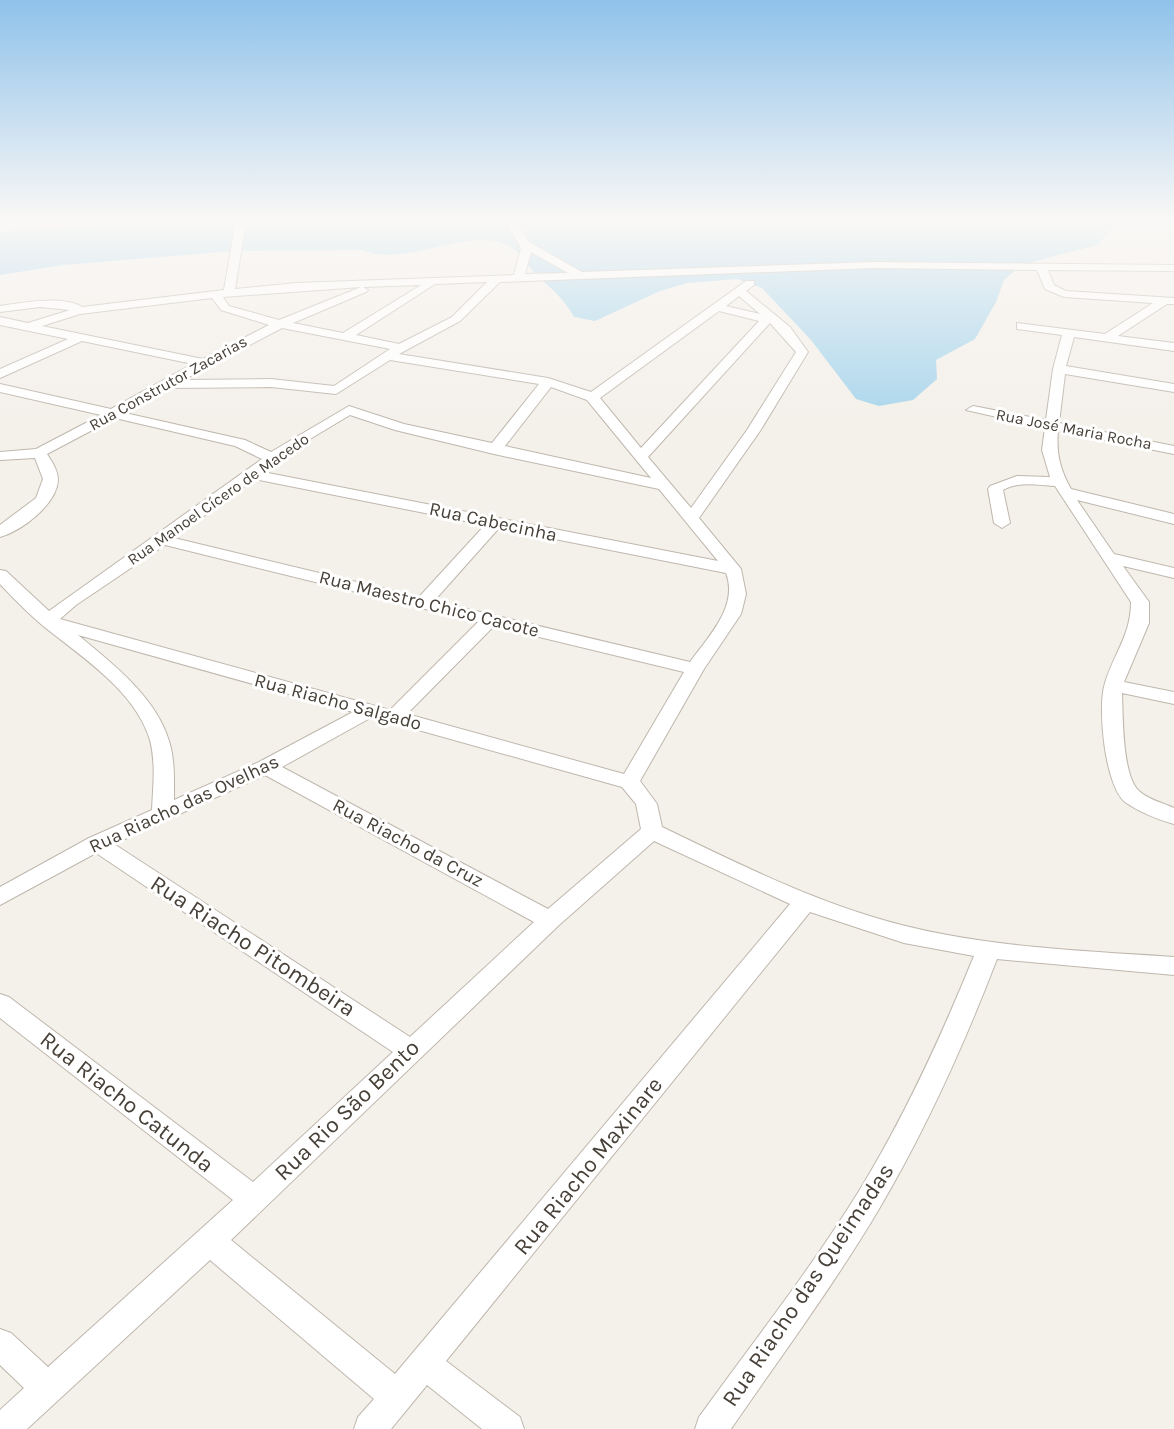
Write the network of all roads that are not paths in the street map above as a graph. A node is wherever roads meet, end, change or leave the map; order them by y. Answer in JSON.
{"nodes":[{"id":1,"x":224,"y":288,"type":"edge"},
{"id":2,"x":280,"y":288,"type":"edge"},
{"id":3,"x":368,"y":288,"type":"edge"},
{"id":4,"x":424,"y":288,"type":"edge"},
{"id":5,"x":488,"y":288,"type":"edge"},
{"id":6,"x":744,"y":288,"type":"edge"},
{"id":7,"x":1049,"y":288,"type":"edge"},
{"id":8,"x":740,"y":291,"type":"junction"},
{"id":9,"x":222,"y":294,"type":"junction"},
{"id":10,"x":1169,"y":301,"type":"edge"},
{"id":11,"x":716,"y":307,"type":"junction"},
{"id":12,"x":0,"y":309,"type":"edge"},
{"id":13,"x":90,"y":309,"type":"junction"},
{"id":14,"x":768,"y":317,"type":"junction"},
{"id":15,"x":0,"y":321,"type":"edge"},
{"id":16,"x":277,"y":323,"type":"junction"},
{"id":17,"x":31,"y":326,"type":"junction"},
{"id":18,"x":1021,"y":326,"type":"dead end"},
{"id":19,"x":1069,"y":332,"type":"junction"},
{"id":20,"x":82,"y":337,"type":"junction"},
{"id":21,"x":345,"y":337,"type":"junction"},
{"id":22,"x":1108,"y":337,"type":"junction"},
{"id":23,"x":1174,"y":347,"type":"edge"},
{"id":24,"x":396,"y":352,"type":"junction"},
{"id":25,"x":204,"y":363,"type":"junction"},
{"id":26,"x":1059,"y":369,"type":"junction"},
{"id":27,"x":0,"y":374,"type":"edge"},
{"id":28,"x":548,"y":382,"type":"junction"},
{"id":29,"x":168,"y":384,"type":"junction"},
{"id":30,"x":0,"y":388,"type":"edge"},
{"id":31,"x":1174,"y":388,"type":"edge"},
{"id":32,"x":336,"y":390,"type":"junction"},
{"id":33,"x":592,"y":397,"type":"junction"},
{"id":34,"x":349,"y":410,"type":"junction"},
{"id":35,"x":973,"y":410,"type":"dead end"},
{"id":36,"x":113,"y":416,"type":"junction"},
{"id":37,"x":1050,"y":424,"type":"junction"},
{"id":38,"x":494,"y":450,"type":"junction"},
{"id":39,"x":1174,"y":450,"type":"edge"},
{"id":40,"x":38,"y":453,"type":"junction"},
{"id":41,"x":0,"y":456,"type":"edge"},
{"id":42,"x":642,"y":456,"type":"junction"},
{"id":43,"x":271,"y":458,"type":"junction"},
{"id":44,"x":254,"y":475,"type":"junction"},
{"id":45,"x":667,"y":486,"type":"junction"},
{"id":46,"x":1063,"y":487,"type":"junction"},
{"id":47,"x":692,"y":517,"type":"junction"},
{"id":48,"x":1174,"y":519,"type":"edge"},
{"id":49,"x":1002,"y":523,"type":"dead end"},
{"id":50,"x":494,"y":524,"type":"junction"},
{"id":51,"x":0,"y":532,"type":"edge"},
{"id":52,"x":162,"y":540,"type":"junction"},
{"id":53,"x":1111,"y":558,"type":"junction"},
{"id":54,"x":733,"y":569,"type":"junction"},
{"id":55,"x":1174,"y":573,"type":"edge"},
{"id":56,"x":0,"y":575,"type":"edge"},
{"id":57,"x":423,"y":603,"type":"junction"},
{"id":58,"x":491,"y":620,"type":"junction"},
{"id":59,"x":48,"y":621,"type":"junction"},
{"id":60,"x":695,"y":669,"type":"junction"},
{"id":61,"x":1112,"y":685,"type":"junction"},
{"id":62,"x":1174,"y":698,"type":"edge"},
{"id":63,"x":369,"y":711,"type":"junction"},
{"id":64,"x":394,"y":717,"type":"junction"},
{"id":65,"x":266,"y":767,"type":"junction"},
{"id":66,"x":629,"y":782,"type":"junction"},
{"id":67,"x":163,"y":811,"type":"junction"},
{"id":68,"x":1174,"y":817,"type":"edge"},
{"id":69,"x":652,"y":831,"type":"junction"},
{"id":70,"x":97,"y":843,"type":"junction"},
{"id":71,"x":0,"y":897,"type":"edge"},
{"id":72,"x":805,"y":902,"type":"junction"},
{"id":73,"x":550,"y":920,"type":"junction"},
{"id":74,"x":989,"y":949,"type":"junction"},
{"id":75,"x":1174,"y":966,"type":"edge"},
{"id":76,"x":0,"y":1004,"type":"edge"},
{"id":77,"x":410,"y":1050,"type":"junction"},
{"id":78,"x":253,"y":1199,"type":"junction"},
{"id":79,"x":210,"y":1241,"type":"junction"},
{"id":80,"x":0,"y":1344,"type":"edge"},
{"id":81,"x":425,"y":1364,"type":"junction"},
{"id":82,"x":47,"y":1387,"type":"junction"},
{"id":83,"x":397,"y":1397,"type":"junction"},
{"id":84,"x":2,"y":1429,"type":"edge"},
{"id":85,"x":370,"y":1429,"type":"edge"},
{"id":86,"x":508,"y":1429,"type":"edge"},
{"id":87,"x":711,"y":1429,"type":"edge"}],
"edges":[{"from":1,"to":9,"type":"street"},
{"from":2,"to":9,"type":"street"},
{"from":3,"to":16,"type":"street","name":"Rua Construtor Zacarias"},
{"from":4,"to":21,"type":"street"},
{"from":5,"to":24,"type":"street"},
{"from":6,"to":8,"type":"street"},
{"from":7,"to":10,"type":"street"},
{"from":8,"to":11,"type":"street"},
{"from":8,"to":14,"type":"street"},
{"from":9,"to":13,"type":"street"},
{"from":9,"to":16,"type":"street"},
{"from":10,"to":22,"type":"street"},
{"from":11,"to":14,"type":"street"},
{"from":11,"to":33,"type":"street"},
{"from":12,"to":13,"type":"street"},
{"from":13,"to":17,"type":"street"},
{"from":14,"to":42,"type":"street"},
{"from":14,"to":47,"type":"street"},
{"from":15,"to":17,"type":"street"},
{"from":16,"to":21,"type":"street"},
{"from":16,"to":25,"type":"street","name":"Rua Construtor Zacarias"},
{"from":17,"to":20,"type":"street"},
{"from":18,"to":19,"type":"street"},
{"from":19,"to":22,"type":"street"},
{"from":19,"to":26,"type":"street"},
{"from":20,"to":25,"type":"street"},
{"from":20,"to":27,"type":"street"},
{"from":21,"to":24,"type":"street"},
{"from":22,"to":23,"type":"street"},
{"from":24,"to":28,"type":"street"},
{"from":24,"to":32,"type":"street"},
{"from":25,"to":29,"type":"street","name":"Rua Construtor Zacarias"},
{"from":26,"to":31,"type":"street"},
{"from":26,"to":37,"type":"street"},
{"from":28,"to":33,"type":"street"},
{"from":28,"to":38,"type":"street"},
{"from":29,"to":32,"type":"street"},
{"from":29,"to":36,"type":"street","name":"Rua Construtor Zacarias"},
{"from":30,"to":36,"type":"street"},
{"from":32,"to":34,"type":"street"},
{"from":33,"to":42,"type":"street"},
{"from":34,"to":38,"type":"street"},
{"from":34,"to":43,"type":"street","name":"Rua Manoel Cícero de Macedo"},
{"from":35,"to":37,"type":"street","name":"Rua José Maria Rocha"},
{"from":36,"to":40,"type":"street","name":"Rua Construtor Zacarias"},
{"from":36,"to":43,"type":"street"},
{"from":37,"to":39,"type":"street","name":"Rua José Maria Rocha"},
{"from":37,"to":46,"type":"street"},
{"from":38,"to":45,"type":"street"},
{"from":40,"to":41,"type":"street"},
{"from":40,"to":51,"type":"street"},
{"from":42,"to":45,"type":"street"},
{"from":43,"to":44,"type":"street","name":"Rua Manoel Cícero de Macedo"},
{"from":44,"to":50,"type":"street","name":"Rua Cabecinha"},
{"from":44,"to":52,"type":"street","name":"Rua Manoel Cícero de Macedo"},
{"from":45,"to":47,"type":"street"},
{"from":46,"to":48,"type":"street"},
{"from":46,"to":49,"type":"street"},
{"from":46,"to":53,"type":"street"},
{"from":47,"to":54,"type":"street"},
{"from":50,"to":54,"type":"street","name":"Rua Cabecinha"},
{"from":50,"to":57,"type":"street"},
{"from":52,"to":57,"type":"street","name":"Rua Maestro Chico Cacote"},
{"from":52,"to":59,"type":"street","name":"Rua Manoel Cícero de Macedo"},
{"from":53,"to":55,"type":"street"},
{"from":53,"to":61,"type":"street"},
{"from":54,"to":60,"type":"street"},
{"from":56,"to":59,"type":"street"},
{"from":57,"to":58,"type":"street","name":"Rua Maestro Chico Cacote"},
{"from":58,"to":60,"type":"street","name":"Rua Maestro Chico Cacote"},
{"from":58,"to":64,"type":"street"},
{"from":59,"to":63,"type":"street","name":"Rua Riacho Salgado"},
{"from":59,"to":67,"type":"street"},
{"from":60,"to":66,"type":"street"},
{"from":61,"to":62,"type":"street"},
{"from":61,"to":68,"type":"street"},
{"from":63,"to":64,"type":"street","name":"Rua Riacho Salgado"},
{"from":63,"to":65,"type":"street","name":"Rua Riacho das Ovelhas"},
{"from":64,"to":66,"type":"street","name":"Rua Riacho Salgado"},
{"from":65,"to":67,"type":"street","name":"Rua Riacho das Ovelhas"},
{"from":65,"to":73,"type":"street","name":"Rua Riacho da Cruz"},
{"from":66,"to":69,"type":"street"},
{"from":67,"to":70,"type":"street","name":"Rua Riacho das Ovelhas"},
{"from":69,"to":72,"type":"street"},
{"from":69,"to":73,"type":"street","name":"Rua Rio São Bento"},
{"from":70,"to":71,"type":"street","name":"Rua Riacho das Ovelhas"},
{"from":70,"to":77,"type":"street","name":"Rua Riacho Pitombeira"},
{"from":72,"to":74,"type":"street"},
{"from":72,"to":81,"type":"street","name":"Rua Riacho Maxinare"},
{"from":73,"to":77,"type":"street","name":"Rua Rio São Bento"},
{"from":74,"to":75,"type":"street"},
{"from":74,"to":87,"type":"street","name":"Rua Riacho das Queimadas"},
{"from":76,"to":78,"type":"street","name":"Rua Riacho Catunda"},
{"from":77,"to":78,"type":"street","name":"Rua Rio São Bento"},
{"from":78,"to":79,"type":"street","name":"Rua Rio São Bento"},
{"from":79,"to":82,"type":"street","name":"Rua Rio São Bento"},
{"from":79,"to":83,"type":"street"},
{"from":80,"to":82,"type":"street"},
{"from":81,"to":83,"type":"street","name":"Rua Riacho Maxinare"},
{"from":81,"to":86,"type":"street"},
{"from":82,"to":84,"type":"street","name":"Rua Rio São Bento"},
{"from":83,"to":85,"type":"street","name":"Rua Riacho Maxinare"}]}
